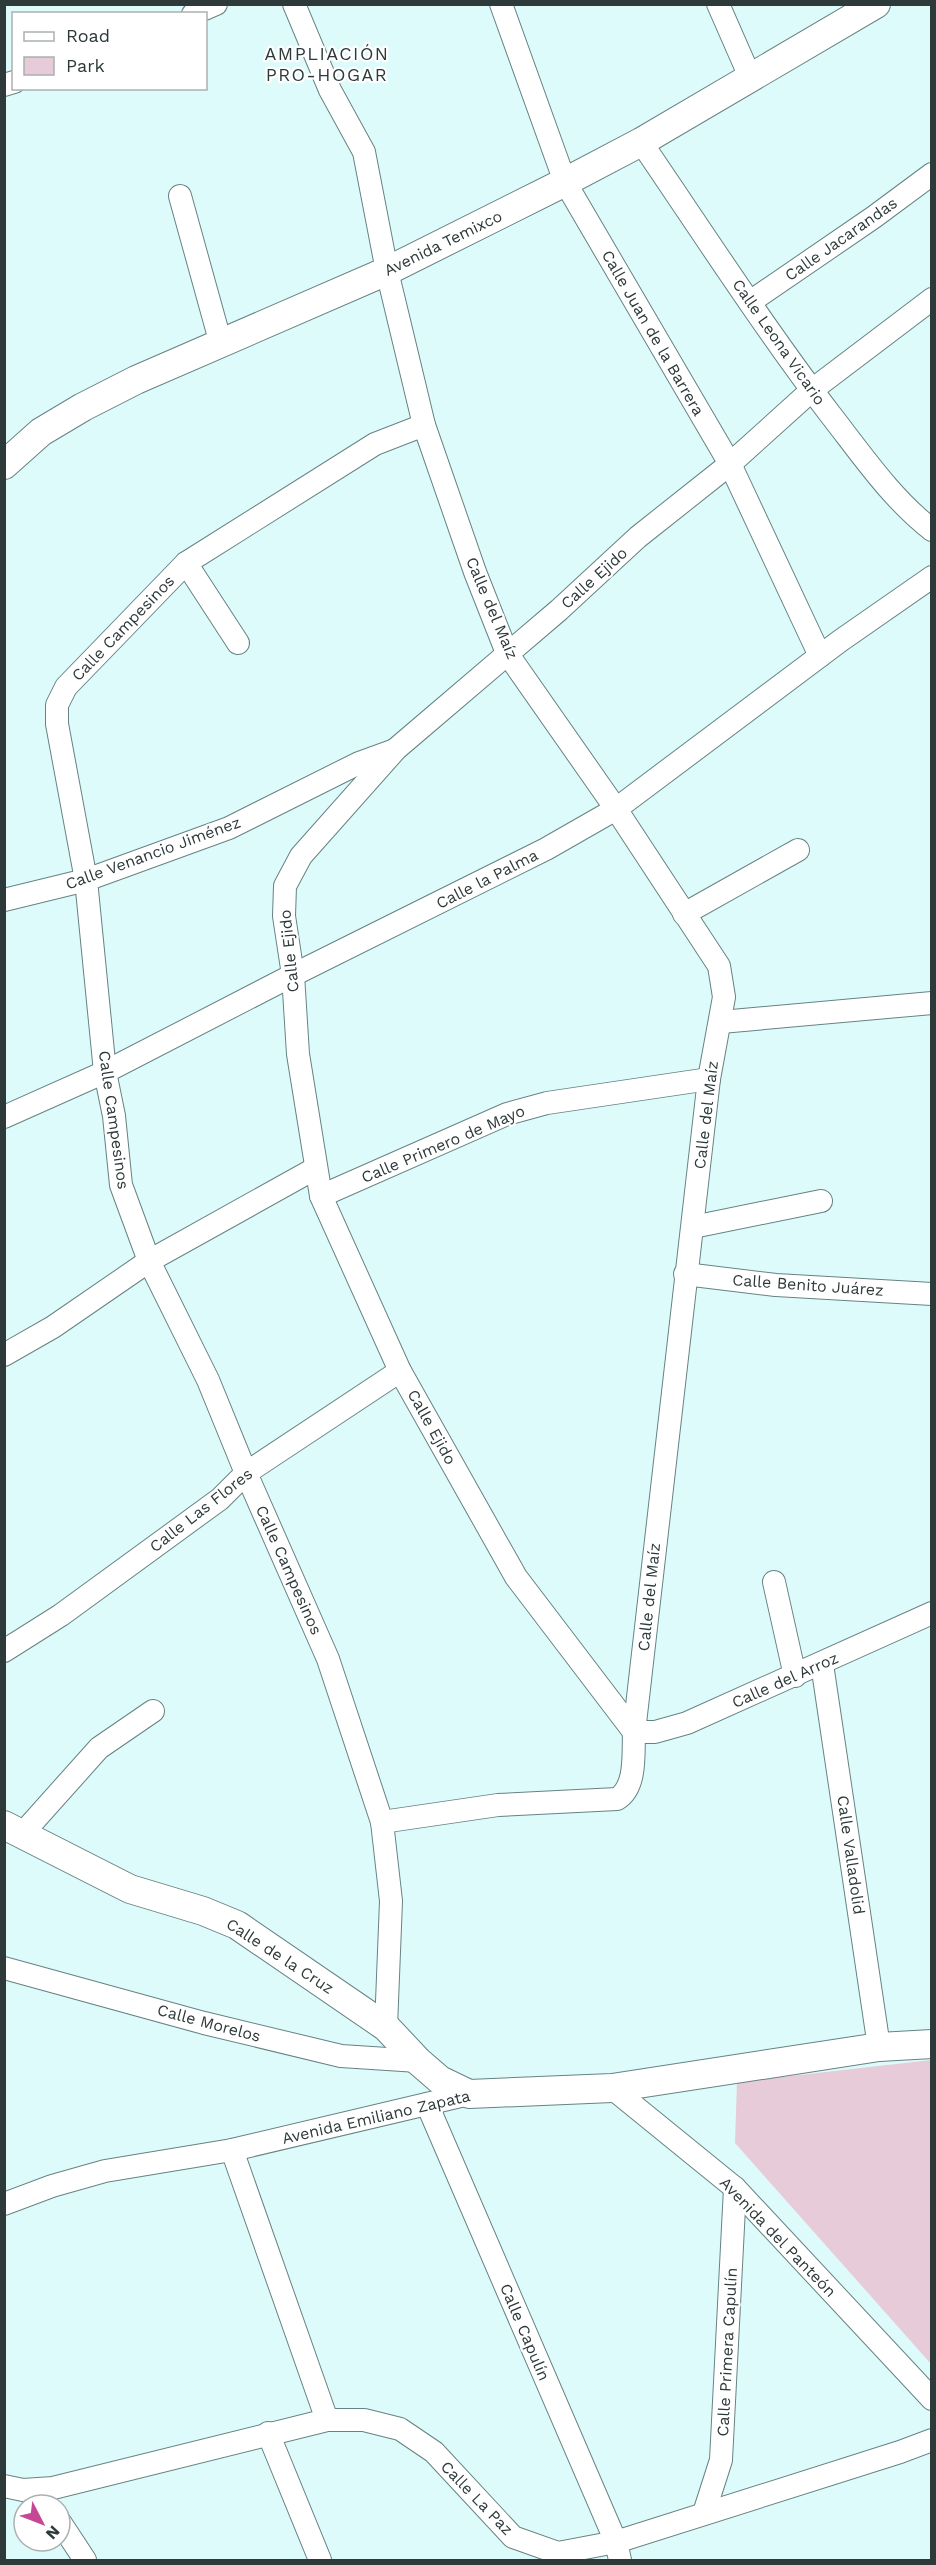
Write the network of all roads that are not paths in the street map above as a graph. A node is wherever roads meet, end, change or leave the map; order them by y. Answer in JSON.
{"nodes":[{"id":1,"x":216,"y":4,"type":"edge"},
{"id":2,"x":294,"y":4,"type":"edge"},
{"id":3,"x":501,"y":4,"type":"edge"},
{"id":4,"x":718,"y":4,"type":"edge"},
{"id":5,"x":876,"y":4,"type":"edge"},
{"id":6,"x":198,"y":12,"type":"edge"},
{"id":7,"x":750,"y":77,"type":"junction"},
{"id":8,"x":640,"y":142,"type":"junction"},
{"id":9,"x":932,"y":174,"type":"edge"},
{"id":10,"x":565,"y":182,"type":"junction"},
{"id":11,"x":180,"y":196,"type":"dead end"},
{"id":12,"x":387,"y":271,"type":"junction"},
{"id":13,"x":750,"y":302,"type":"junction"},
{"id":14,"x":929,"y":306,"type":"edge"},
{"id":15,"x":220,"y":344,"type":"junction"},
{"id":16,"x":812,"y":390,"type":"junction"},
{"id":17,"x":424,"y":425,"type":"junction"},
{"id":18,"x":730,"y":464,"type":"junction"},
{"id":19,"x":4,"y":465,"type":"edge"},
{"id":20,"x":932,"y":530,"type":"edge"},
{"id":21,"x":186,"y":563,"type":"junction"},
{"id":22,"x":932,"y":577,"type":"edge"},
{"id":23,"x":238,"y":643,"type":"dead end"},
{"id":24,"x":507,"y":653,"type":"junction"},
{"id":25,"x":820,"y":656,"type":"junction"},
{"id":26,"x":396,"y":749,"type":"junction"},
{"id":27,"x":616,"y":809,"type":"junction"},
{"id":28,"x":798,"y":850,"type":"dead end"},
{"id":29,"x":86,"y":880,"type":"junction"},
{"id":30,"x":4,"y":900,"type":"edge"},
{"id":31,"x":684,"y":914,"type":"junction"},
{"id":32,"x":293,"y":975,"type":"junction"},
{"id":33,"x":932,"y":1003,"type":"edge"},
{"id":34,"x":721,"y":1022,"type":"junction"},
{"id":35,"x":105,"y":1072,"type":"junction"},
{"id":36,"x":709,"y":1079,"type":"junction"},
{"id":37,"x":4,"y":1117,"type":"edge"},
{"id":38,"x":316,"y":1168,"type":"junction"},
{"id":39,"x":321,"y":1196,"type":"junction"},
{"id":40,"x":821,"y":1201,"type":"dead end"},
{"id":41,"x":693,"y":1227,"type":"junction"},
{"id":42,"x":148,"y":1261,"type":"junction"},
{"id":43,"x":686,"y":1274,"type":"junction"},
{"id":44,"x":932,"y":1294,"type":"edge"},
{"id":45,"x":4,"y":1355,"type":"edge"},
{"id":46,"x":400,"y":1371,"type":"junction"},
{"id":47,"x":246,"y":1473,"type":"junction"},
{"id":48,"x":774,"y":1582,"type":"dead end"},
{"id":49,"x":932,"y":1613,"type":"edge"},
{"id":50,"x":4,"y":1651,"type":"edge"},
{"id":51,"x":822,"y":1664,"type":"junction"},
{"id":52,"x":795,"y":1676,"type":"junction"},
{"id":53,"x":153,"y":1711,"type":"dead end"},
{"id":54,"x":634,"y":1732,"type":"junction"},
{"id":55,"x":382,"y":1822,"type":"junction"},
{"id":56,"x":14,"y":1829,"type":"edge"},
{"id":57,"x":4,"y":1968,"type":"edge"},
{"id":58,"x":386,"y":2027,"type":"junction"},
{"id":59,"x":932,"y":2044,"type":"edge"},
{"id":60,"x":879,"y":2047,"type":"junction"},
{"id":61,"x":418,"y":2061,"type":"junction"},
{"id":62,"x":612,"y":2088,"type":"junction"},
{"id":63,"x":469,"y":2094,"type":"junction"},
{"id":64,"x":427,"y":2104,"type":"junction"},
{"id":65,"x":232,"y":2150,"type":"junction"},
{"id":66,"x":735,"y":2188,"type":"junction"},
{"id":67,"x":4,"y":2204,"type":"edge"},
{"id":68,"x":932,"y":2399,"type":"edge"},
{"id":69,"x":327,"y":2420,"type":"junction"},
{"id":70,"x":268,"y":2433,"type":"junction"},
{"id":71,"x":932,"y":2440,"type":"edge"},
{"id":72,"x":14,"y":2488,"type":"edge"},
{"id":73,"x":704,"y":2513,"type":"junction"},
{"id":74,"x":72,"y":2540,"type":"edge"},
{"id":75,"x":618,"y":2551,"type":"edge"},
{"id":76,"x":85,"y":2560,"type":"edge"},
{"id":77,"x":320,"y":2560,"type":"edge"}],
"edges":[{"from":1,"to":6,"type":"street"},
{"from":2,"to":12,"type":"street","name":"Calle del Maíz"},
{"from":3,"to":10,"type":"street","name":"Calle Juan de la Barrera"},
{"from":4,"to":7,"type":"street"},
{"from":5,"to":7,"type":"main road","name":"Avenida Temixco"},
{"from":7,"to":8,"type":"main road","name":"Avenida Temixco"},
{"from":8,"to":10,"type":"main road","name":"Avenida Temixco"},
{"from":8,"to":13,"type":"street","name":"Calle Leona Vicario"},
{"from":9,"to":13,"type":"street","name":"Calle Jacarandas"},
{"from":10,"to":12,"type":"main road","name":"Avenida Temixco"},
{"from":10,"to":18,"type":"street","name":"Calle Juan de la Barrera"},
{"from":11,"to":15,"type":"street"},
{"from":12,"to":15,"type":"main road","name":"Avenida Temixco"},
{"from":12,"to":17,"type":"street","name":"Calle del Maíz"},
{"from":13,"to":16,"type":"street","name":"Calle Leona Vicario"},
{"from":14,"to":16,"type":"street","name":"Calle Ejido"},
{"from":15,"to":19,"type":"main road","name":"Avenida Temixco"},
{"from":16,"to":18,"type":"street","name":"Calle Ejido"},
{"from":16,"to":20,"type":"street","name":"Calle Leona Vicario"},
{"from":17,"to":21,"type":"street","name":"Calle Campesinos"},
{"from":17,"to":24,"type":"street","name":"Calle del Maíz"},
{"from":18,"to":24,"type":"street","name":"Calle Ejido"},
{"from":18,"to":25,"type":"street","name":"Calle Juan de la Barrera"},
{"from":21,"to":23,"type":"street"},
{"from":21,"to":29,"type":"street","name":"Calle Campesinos"},
{"from":22,"to":25,"type":"street","name":"Calle la Palma"},
{"from":24,"to":26,"type":"street","name":"Calle Ejido"},
{"from":24,"to":27,"type":"street","name":"Calle del Maíz"},
{"from":25,"to":27,"type":"street","name":"Calle la Palma"},
{"from":26,"to":29,"type":"street","name":"Calle Venancio Jiménez"},
{"from":26,"to":32,"type":"street","name":"Calle Ejido"},
{"from":27,"to":31,"type":"street","name":"Calle del Maíz"},
{"from":27,"to":32,"type":"street","name":"Calle la Palma"},
{"from":28,"to":31,"type":"street"},
{"from":29,"to":30,"type":"street","name":"Calle Venancio Jiménez"},
{"from":29,"to":35,"type":"street","name":"Calle Campesinos"},
{"from":31,"to":34,"type":"street","name":"Calle del Maíz"},
{"from":32,"to":35,"type":"street","name":"Calle la Palma"},
{"from":32,"to":38,"type":"street","name":"Calle Ejido"},
{"from":33,"to":34,"type":"street"},
{"from":34,"to":36,"type":"street","name":"Calle del Maíz"},
{"from":35,"to":37,"type":"street","name":"Calle la Palma"},
{"from":35,"to":42,"type":"street","name":"Calle Campesinos"},
{"from":36,"to":39,"type":"street","name":"Calle Primero de Mayo"},
{"from":36,"to":41,"type":"street","name":"Calle del Maíz"},
{"from":38,"to":39,"type":"street","name":"Calle Ejido"},
{"from":38,"to":42,"type":"street"},
{"from":39,"to":46,"type":"street","name":"Calle Ejido"},
{"from":40,"to":41,"type":"street"},
{"from":41,"to":43,"type":"street","name":"Calle del Maíz"},
{"from":42,"to":45,"type":"street"},
{"from":42,"to":47,"type":"street","name":"Calle Campesinos"},
{"from":43,"to":44,"type":"street","name":"Calle Benito Juárez"},
{"from":43,"to":54,"type":"street","name":"Calle del Maíz"},
{"from":46,"to":47,"type":"street","name":"Calle Las Flores"},
{"from":46,"to":54,"type":"street","name":"Calle Ejido"},
{"from":47,"to":50,"type":"street","name":"Calle Las Flores"},
{"from":47,"to":55,"type":"street","name":"Calle Campesinos"},
{"from":48,"to":52,"type":"street"},
{"from":49,"to":51,"type":"street","name":"Calle del Arroz"},
{"from":51,"to":52,"type":"street","name":"Calle del Arroz"},
{"from":51,"to":60,"type":"street","name":"Calle Valladolid"},
{"from":52,"to":54,"type":"street","name":"Calle del Arroz"},
{"from":53,"to":56,"type":"street"},
{"from":54,"to":55,"type":"street","name":"Calle del Maíz"},
{"from":55,"to":58,"type":"street","name":"Calle Campesinos"},
{"from":56,"to":58,"type":"main road","name":"Calle de la Cruz"},
{"from":57,"to":61,"type":"street","name":"Calle Morelos"},
{"from":58,"to":61,"type":"main road","name":"Calle de la Cruz"},
{"from":59,"to":60,"type":"main road","name":"Avenida Emiliano Zapata"},
{"from":60,"to":62,"type":"main road","name":"Avenida Emiliano Zapata"},
{"from":61,"to":63,"type":"main road","name":"Calle de la Cruz"},
{"from":62,"to":63,"type":"main road","name":"Avenida Emiliano Zapata"},
{"from":62,"to":66,"type":"street","name":"Avenida del Panteón"},
{"from":63,"to":64,"type":"street","name":"Avenida Emiliano Zapata"},
{"from":64,"to":65,"type":"street","name":"Avenida Emiliano Zapata"},
{"from":64,"to":75,"type":"street","name":"Calle Capulín"},
{"from":65,"to":67,"type":"street","name":"Avenida Emiliano Zapata"},
{"from":65,"to":69,"type":"street"},
{"from":66,"to":68,"type":"street","name":"Avenida del Panteón"},
{"from":66,"to":73,"type":"street","name":"Calle Primera Capulín"},
{"from":69,"to":70,"type":"street","name":"Calle La Paz"},
{"from":69,"to":75,"type":"street","name":"Calle La Paz"},
{"from":70,"to":72,"type":"street","name":"Calle La Paz"},
{"from":70,"to":77,"type":"street"},
{"from":71,"to":73,"type":"street","name":"Calle La Paz"},
{"from":73,"to":75,"type":"street","name":"Calle La Paz"},
{"from":74,"to":76,"type":"street"}]}
